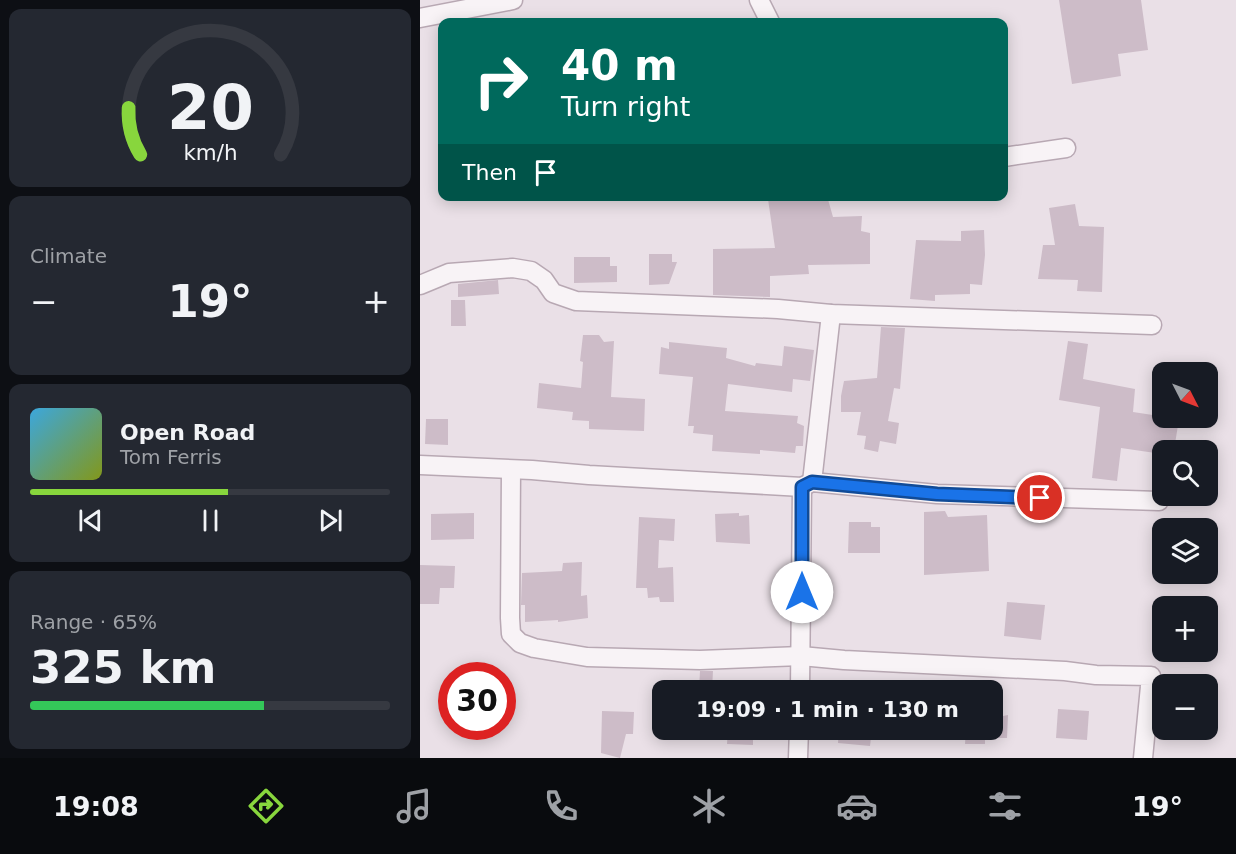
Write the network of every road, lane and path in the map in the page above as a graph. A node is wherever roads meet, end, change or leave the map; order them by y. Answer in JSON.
{"nodes":[{"id":1,"x":513,"y":0,"type":"edge"},
{"id":2,"x":759,"y":0,"type":"edge"},
{"id":3,"x":420,"y":18,"type":"edge"},
{"id":4,"x":768,"y":18,"type":"edge"},
{"id":5,"x":1066,"y":148,"type":"dead end"},
{"id":6,"x":1008,"y":156,"type":"edge"},
{"id":7,"x":420,"y":285,"type":"edge"},
{"id":8,"x":831,"y":314,"type":"junction"},
{"id":9,"x":1152,"y":325,"type":"dead end"},
{"id":10,"x":420,"y":465,"type":"edge"},
{"id":11,"x":511,"y":470,"type":"junction"},
{"id":12,"x":807,"y":484,"type":"junction"},
{"id":13,"x":1152,"y":501,"type":"edge"},
{"id":14,"x":801,"y":656,"type":"junction"},
{"id":15,"x":800,"y":680,"type":"edge"},
{"id":16,"x":799,"y":740,"type":"edge"},
{"id":17,"x":798,"y":758,"type":"edge"},
{"id":18,"x":1143,"y":758,"type":"edge"}],
"edges":[{"from":1,"to":3,"type":"street"},
{"from":2,"to":4,"type":"street"},
{"from":5,"to":6,"type":"street"},
{"from":7,"to":8,"type":"street"},
{"from":8,"to":9,"type":"street"},
{"from":8,"to":12,"type":"street"},
{"from":10,"to":11,"type":"street"},
{"from":11,"to":12,"type":"street"},
{"from":11,"to":14,"type":"street"},
{"from":12,"to":13,"type":"street"},
{"from":12,"to":14,"type":"street"},
{"from":14,"to":15,"type":"street"},
{"from":14,"to":18,"type":"street"},
{"from":16,"to":17,"type":"street"}]}
